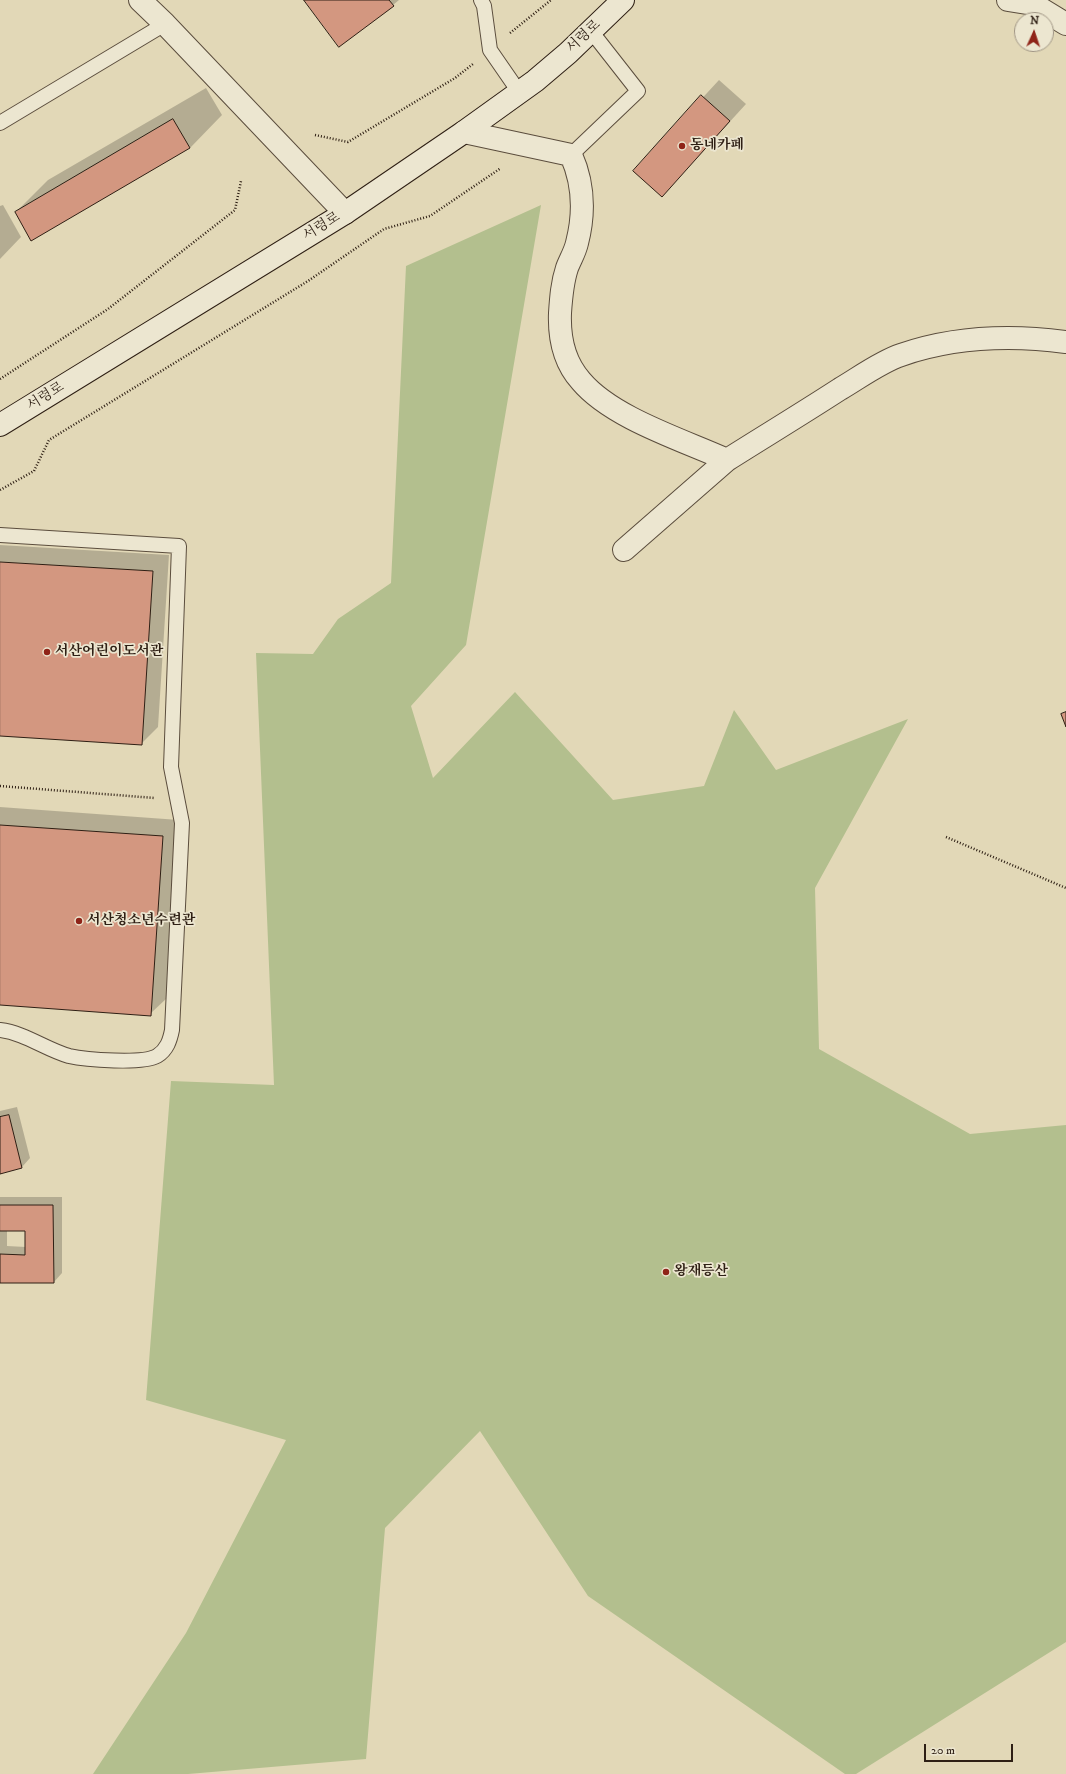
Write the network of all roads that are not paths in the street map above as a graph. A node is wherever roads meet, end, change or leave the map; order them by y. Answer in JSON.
{"nodes":[{"id":1,"x":140,"y":0,"type":"edge"},
{"id":2,"x":481,"y":0,"type":"edge"},
{"id":3,"x":623,"y":0,"type":"edge"},
{"id":4,"x":1008,"y":0,"type":"edge"},
{"id":5,"x":165,"y":24,"type":"junction"},
{"id":6,"x":1066,"y":24,"type":"edge"},
{"id":7,"x":591,"y":31,"type":"junction"},
{"id":8,"x":519,"y":92,"type":"junction"},
{"id":9,"x":0,"y":123,"type":"edge"},
{"id":10,"x":464,"y":132,"type":"junction"},
{"id":11,"x":571,"y":155,"type":"junction"},
{"id":12,"x":345,"y":213,"type":"junction"},
{"id":13,"x":1066,"y":342,"type":"edge"},
{"id":14,"x":0,"y":425,"type":"edge"},
{"id":15,"x":727,"y":460,"type":"junction"},
{"id":16,"x":0,"y":535,"type":"edge"},
{"id":17,"x":624,"y":550,"type":"dead end"},
{"id":18,"x":0,"y":1030,"type":"edge"}],
"edges":[{"from":1,"to":5,"type":"street"},
{"from":2,"to":8,"type":"lane"},
{"from":3,"to":7,"type":"street","name":"서령로"},
{"from":4,"to":6,"type":"street"},
{"from":5,"to":9,"type":"lane"},
{"from":5,"to":12,"type":"street"},
{"from":7,"to":8,"type":"street","name":"서령로"},
{"from":7,"to":11,"type":"lane"},
{"from":8,"to":10,"type":"street","name":"서령로"},
{"from":10,"to":11,"type":"street"},
{"from":10,"to":12,"type":"street","name":"서령로"},
{"from":11,"to":15,"type":"street"},
{"from":12,"to":14,"type":"street","name":"서령로"},
{"from":13,"to":15,"type":"street"},
{"from":15,"to":17,"type":"street"},
{"from":16,"to":18,"type":"lane"}]}
